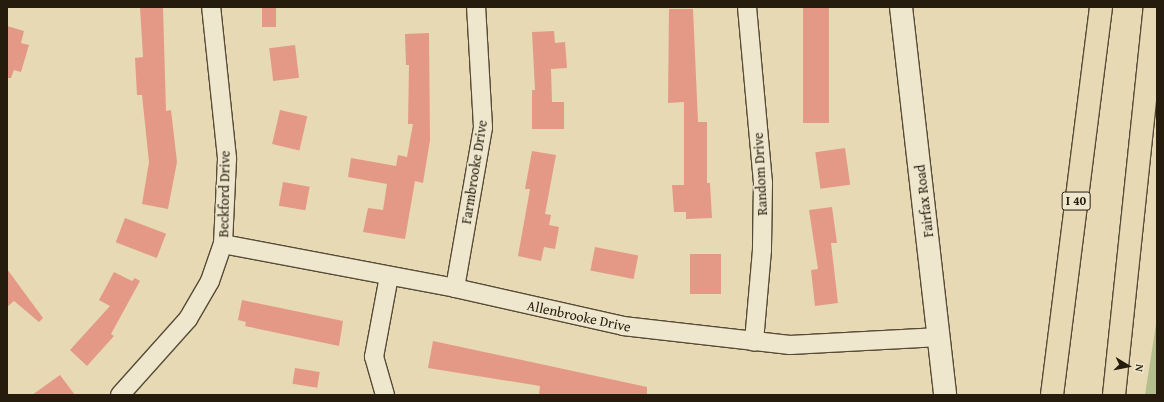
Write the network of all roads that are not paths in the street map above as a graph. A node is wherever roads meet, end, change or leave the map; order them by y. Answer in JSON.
{"nodes":[{"id":1,"x":211,"y":7,"type":"edge"},
{"id":2,"x":476,"y":7,"type":"edge"},
{"id":3,"x":747,"y":7,"type":"edge"},
{"id":4,"x":901,"y":7,"type":"edge"},
{"id":5,"x":1101,"y":7,"type":"edge"},
{"id":6,"x":1155,"y":7,"type":"edge"},
{"id":7,"x":223,"y":244,"type":"junction"},
{"id":8,"x":389,"y":276,"type":"junction"},
{"id":9,"x":455,"y":288,"type":"junction"},
{"id":10,"x":940,"y":337,"type":"junction"},
{"id":11,"x":754,"y":342,"type":"junction"},
{"id":12,"x":120,"y":395,"type":"edge"},
{"id":13,"x":385,"y":395,"type":"edge"},
{"id":14,"x":945,"y":395,"type":"edge"},
{"id":15,"x":1052,"y":395,"type":"edge"},
{"id":16,"x":1114,"y":395,"type":"edge"}],
"edges":[{"from":1,"to":7,"type":"street","name":"Beckford Drive"},
{"from":2,"to":9,"type":"street","name":"Farmbrooke Drive"},
{"from":3,"to":11,"type":"street","name":"Random Drive"},
{"from":4,"to":10,"type":"street","name":"Fairfax Road"},
{"from":5,"to":15,"type":"highway","number":"I 40"},
{"from":6,"to":16,"type":"highway"},
{"from":7,"to":8,"type":"street","name":"Allenbrooke Drive"},
{"from":7,"to":12,"type":"street","name":"Beckford Drive"},
{"from":8,"to":9,"type":"street","name":"Allenbrooke Drive"},
{"from":8,"to":13,"type":"street"},
{"from":9,"to":11,"type":"street","name":"Allenbrooke Drive"},
{"from":10,"to":11,"type":"street","name":"Allenbrooke Drive"},
{"from":10,"to":14,"type":"street","name":"Fairfax Road"}]}
